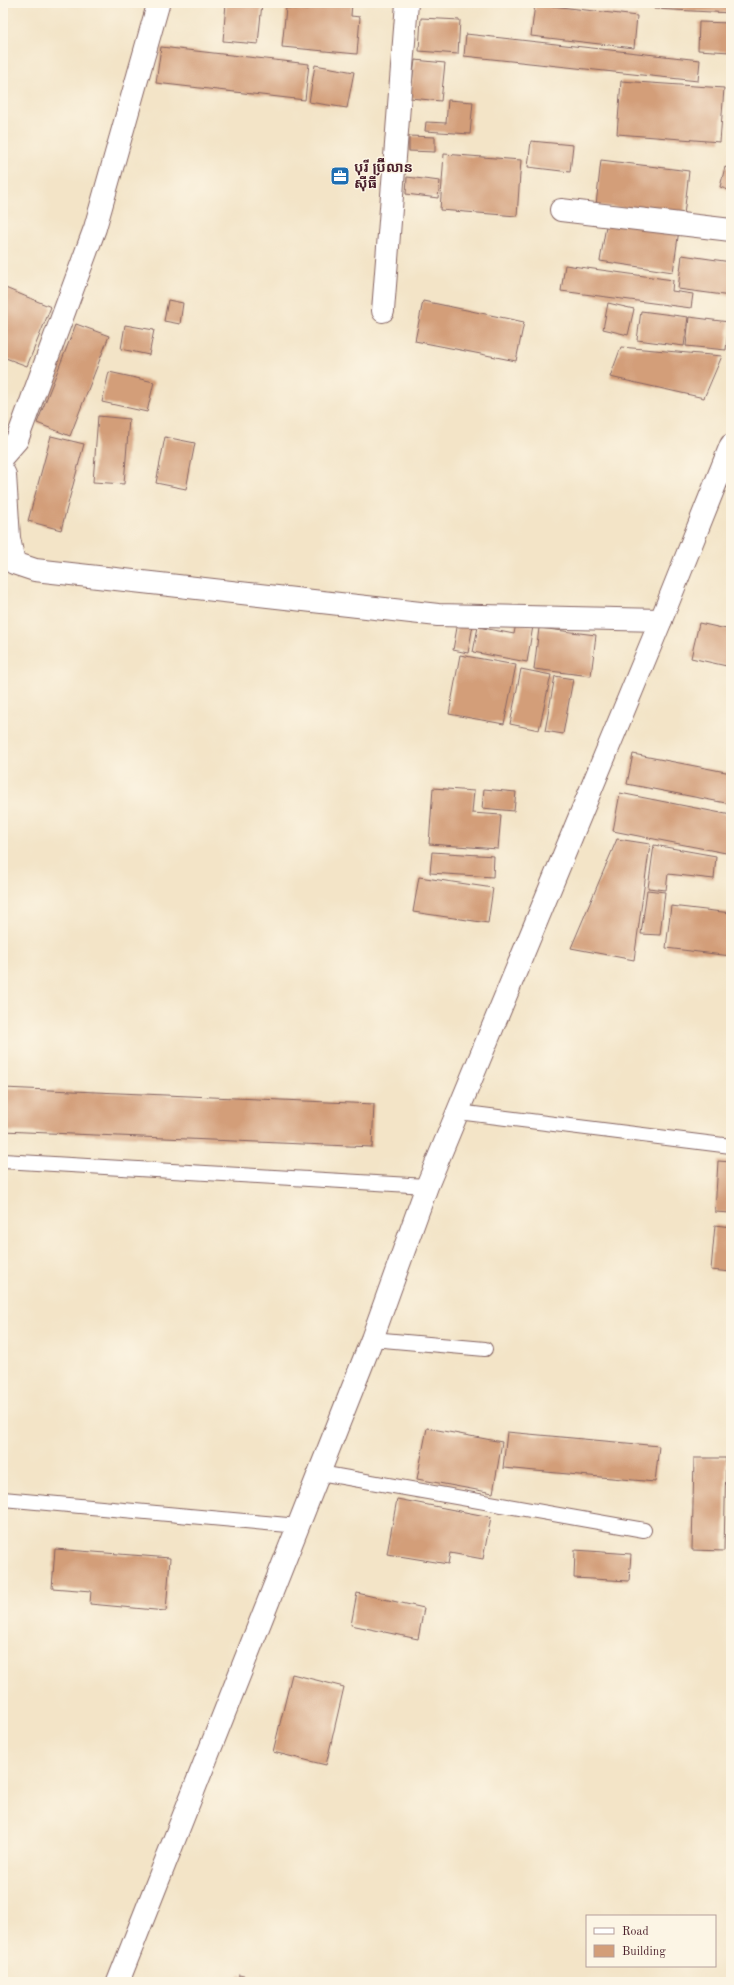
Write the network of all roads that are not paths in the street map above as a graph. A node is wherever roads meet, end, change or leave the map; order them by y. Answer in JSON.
{"nodes":[{"id":1,"x":156,"y":3,"type":"edge"},
{"id":2,"x":406,"y":3,"type":"edge"},
{"id":3,"x":561,"y":210,"type":"dead end"},
{"id":4,"x":731,"y":230,"type":"edge"},
{"id":5,"x":382,"y":311,"type":"dead end"},
{"id":6,"x":731,"y":445,"type":"edge"},
{"id":7,"x":3,"y":456,"type":"edge"},
{"id":8,"x":3,"y":471,"type":"edge"},
{"id":9,"x":8,"y":563,"type":"edge"},
{"id":10,"x":661,"y":620,"type":"junction"},
{"id":11,"x":458,"y":1112,"type":"junction"},
{"id":12,"x":731,"y":1146,"type":"edge"},
{"id":13,"x":3,"y":1161,"type":"edge"},
{"id":14,"x":427,"y":1186,"type":"junction"},
{"id":15,"x":372,"y":1339,"type":"junction"},
{"id":16,"x":485,"y":1349,"type":"dead end"},
{"id":17,"x":320,"y":1473,"type":"junction"},
{"id":18,"x":3,"y":1498,"type":"edge"},
{"id":19,"x":299,"y":1526,"type":"junction"},
{"id":20,"x":644,"y":1530,"type":"dead end"},
{"id":21,"x":118,"y":1982,"type":"edge"}],
"edges":[{"from":1,"to":7,"type":"street"},
{"from":2,"to":5,"type":"street"},
{"from":3,"to":4,"type":"street"},
{"from":6,"to":10,"type":"street"},
{"from":8,"to":9,"type":"street"},
{"from":9,"to":10,"type":"street"},
{"from":10,"to":11,"type":"street"},
{"from":11,"to":12,"type":"lane"},
{"from":11,"to":14,"type":"street"},
{"from":13,"to":14,"type":"lane"},
{"from":14,"to":15,"type":"street"},
{"from":15,"to":16,"type":"lane"},
{"from":15,"to":17,"type":"street"},
{"from":17,"to":19,"type":"street"},
{"from":17,"to":20,"type":"lane"},
{"from":18,"to":19,"type":"lane"},
{"from":19,"to":21,"type":"street"}]}
